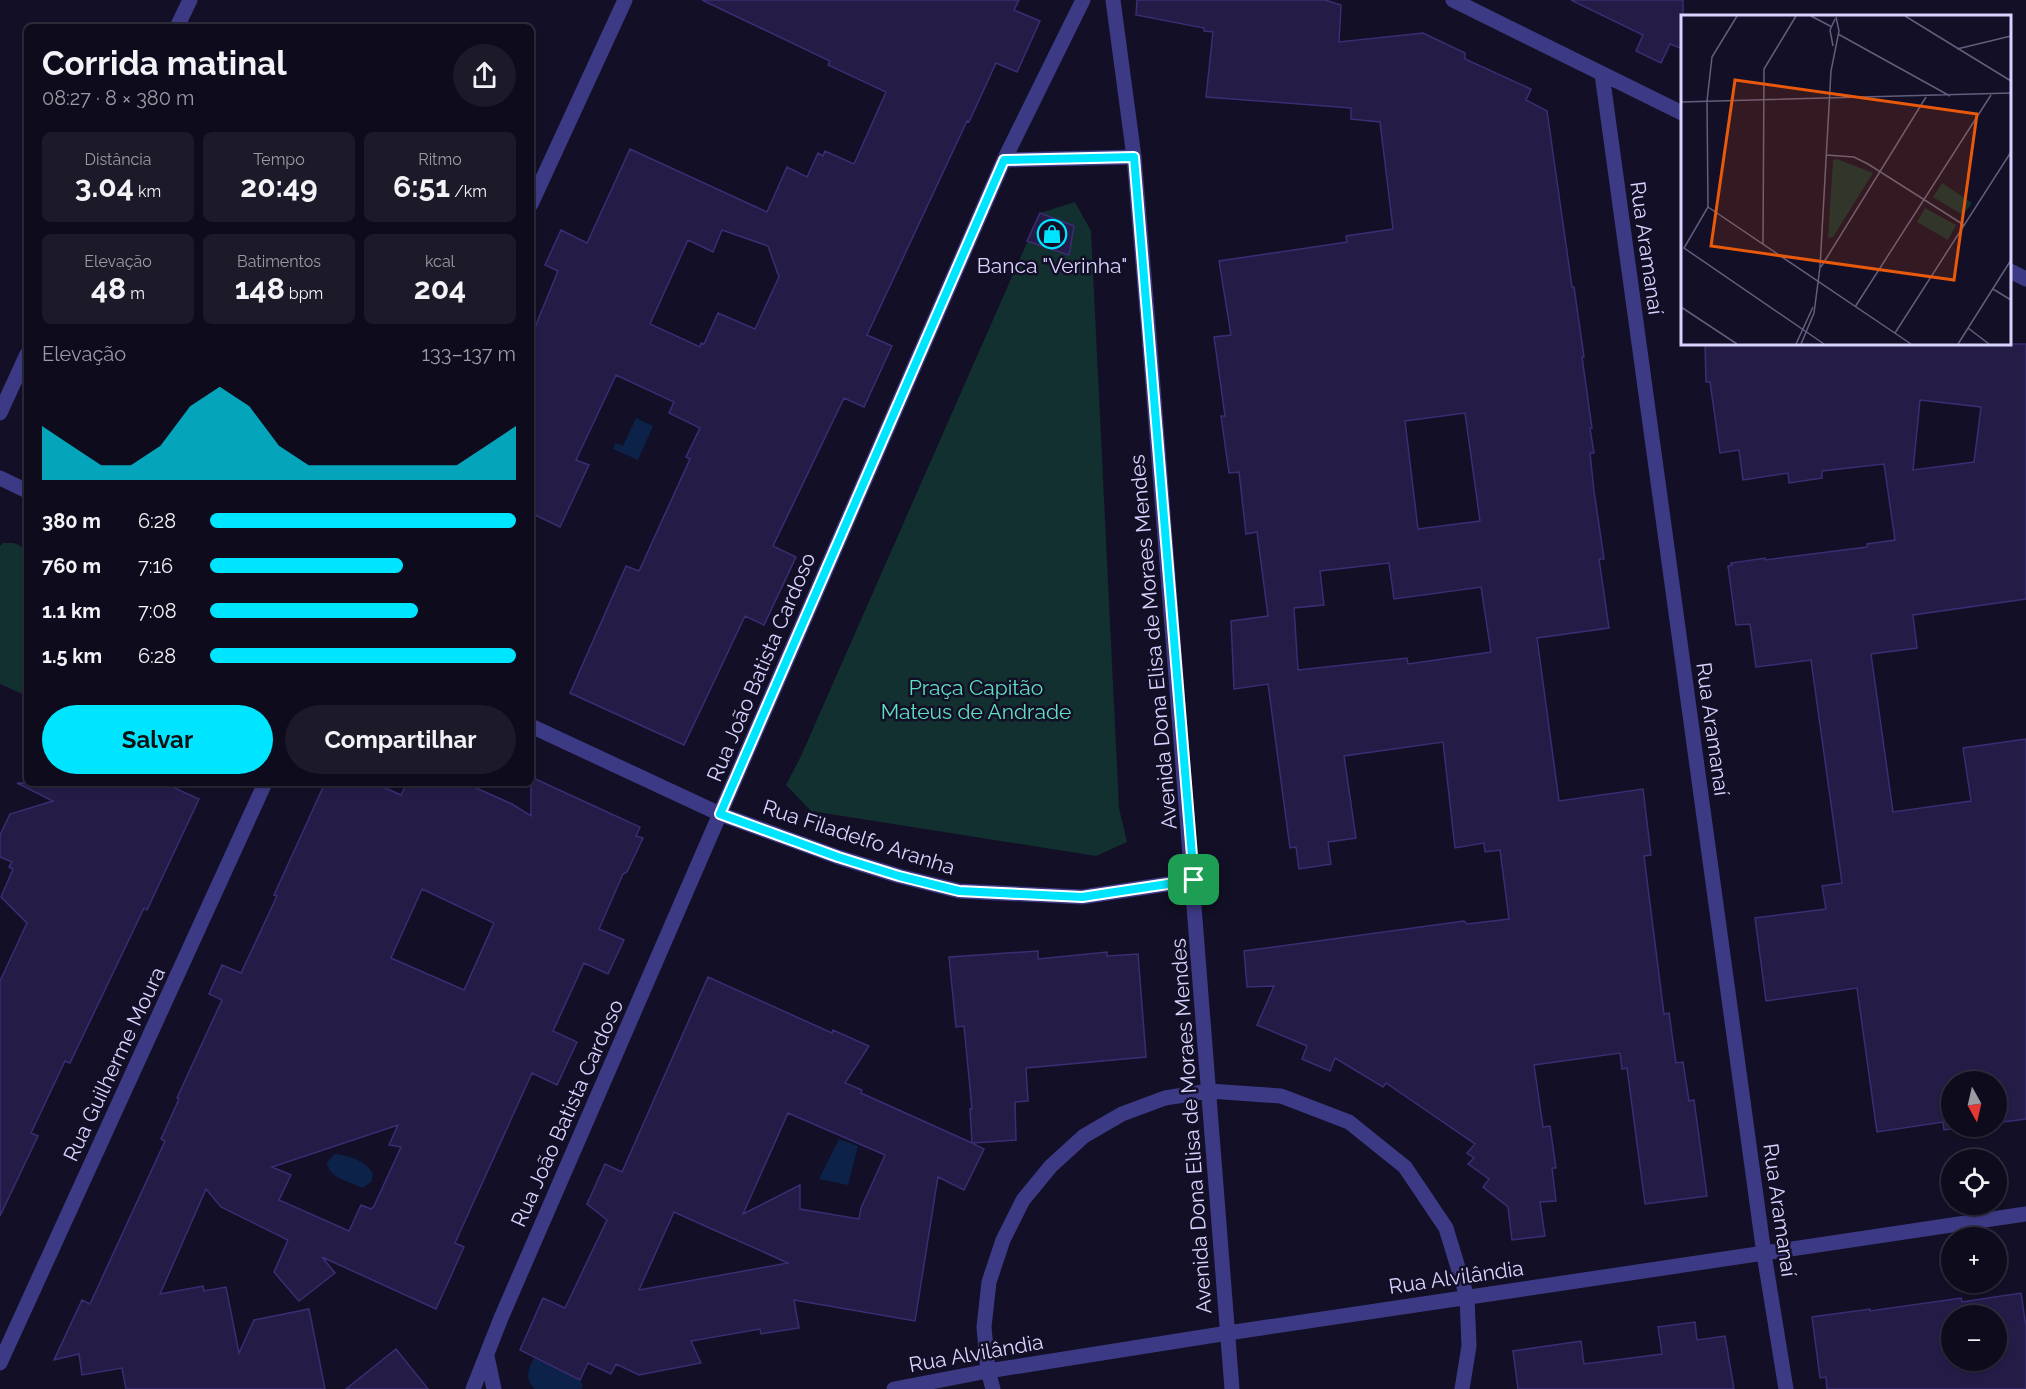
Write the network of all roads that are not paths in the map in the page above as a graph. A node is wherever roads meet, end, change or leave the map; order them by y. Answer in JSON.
{"nodes":[{"id":1,"x":190,"y":0,"type":"edge"},
{"id":2,"x":625,"y":0,"type":"edge"},
{"id":3,"x":1083,"y":0,"type":"edge"},
{"id":4,"x":1113,"y":0,"type":"edge"},
{"id":5,"x":1453,"y":0,"type":"edge"},
{"id":6,"x":178,"y":24,"type":"edge"},
{"id":7,"x":1602,"y":74,"type":"junction"},
{"id":8,"x":1681,"y":112,"type":"edge"},
{"id":9,"x":1134,"y":157,"type":"junction"},
{"id":10,"x":1004,"y":160,"type":"junction"},
{"id":11,"x":534,"y":197,"type":"edge"},
{"id":12,"x":2011,"y":272,"type":"edge"},
{"id":13,"x":2026,"y":279,"type":"edge"},
{"id":14,"x":24,"y":361,"type":"edge"},
{"id":15,"x":0,"y":413,"type":"edge"},
{"id":16,"x":0,"y":478,"type":"edge"},
{"id":17,"x":24,"y":490,"type":"edge"},
{"id":18,"x":534,"y":727,"type":"edge"},
{"id":19,"x":264,"y":786,"type":"edge"},
{"id":20,"x":720,"y":814,"type":"junction"},
{"id":21,"x":1194,"y":880,"type":"junction"},
{"id":22,"x":1209,"y":1090,"type":"junction"},
{"id":23,"x":2026,"y":1214,"type":"edge"},
{"id":24,"x":1764,"y":1254,"type":"junction"},
{"id":25,"x":1467,"y":1297,"type":"junction"},
{"id":26,"x":1228,"y":1333,"type":"junction"},
{"id":27,"x":487,"y":1356,"type":"junction"},
{"id":28,"x":0,"y":1363,"type":"edge"},
{"id":29,"x":988,"y":1371,"type":"junction"},
{"id":30,"x":473,"y":1389,"type":"edge"},
{"id":31,"x":494,"y":1389,"type":"edge"},
{"id":32,"x":894,"y":1389,"type":"edge"},
{"id":33,"x":993,"y":1389,"type":"edge"},
{"id":34,"x":1232,"y":1389,"type":"edge"},
{"id":35,"x":1462,"y":1389,"type":"edge"},
{"id":36,"x":1786,"y":1389,"type":"edge"}],
"edges":[{"from":1,"to":6,"type":"street"},
{"from":2,"to":11,"type":"street"},
{"from":3,"to":10,"type":"street","name":"Rua João Batista Cardoso"},
{"from":4,"to":9,"type":"street","name":"Avenida Dona Elisa de Moraes Mendes"},
{"from":5,"to":7,"type":"street"},
{"from":7,"to":8,"type":"street"},
{"from":7,"to":24,"type":"street","name":"Rua Aramanaí"},
{"from":9,"to":10,"type":"street"},
{"from":9,"to":21,"type":"street","name":"Avenida Dona Elisa de Moraes Mendes"},
{"from":10,"to":20,"type":"street","name":"Rua João Batista Cardoso"},
{"from":12,"to":13,"type":"street"},
{"from":14,"to":15,"type":"street"},
{"from":16,"to":17,"type":"street"},
{"from":18,"to":20,"type":"street","name":"Rua Filadelfo Aranha"},
{"from":19,"to":28,"type":"street","name":"Rua Guilherme Moura"},
{"from":20,"to":21,"type":"street","name":"Rua Filadelfo Aranha"},
{"from":20,"to":27,"type":"street","name":"Rua João Batista Cardoso"},
{"from":21,"to":22,"type":"street","name":"Avenida Dona Elisa de Moraes Mendes"},
{"from":22,"to":25,"type":"street"},
{"from":22,"to":26,"type":"street","name":"Avenida Dona Elisa de Moraes Mendes"},
{"from":22,"to":29,"type":"street"},
{"from":23,"to":24,"type":"street","name":"Rua Alvilândia"},
{"from":24,"to":25,"type":"street","name":"Rua Alvilândia"},
{"from":24,"to":36,"type":"street","name":"Rua Aramanaí"},
{"from":25,"to":26,"type":"street","name":"Rua Alvilândia"},
{"from":25,"to":35,"type":"street"},
{"from":26,"to":29,"type":"street","name":"Rua Alvilândia"},
{"from":26,"to":34,"type":"street","name":"Avenida Dona Elisa de Moraes Mendes"},
{"from":27,"to":30,"type":"street","name":"Rua João Batista Cardoso"},
{"from":27,"to":31,"type":"street"},
{"from":29,"to":32,"type":"street","name":"Rua Alvilândia"},
{"from":29,"to":33,"type":"street"}]}
